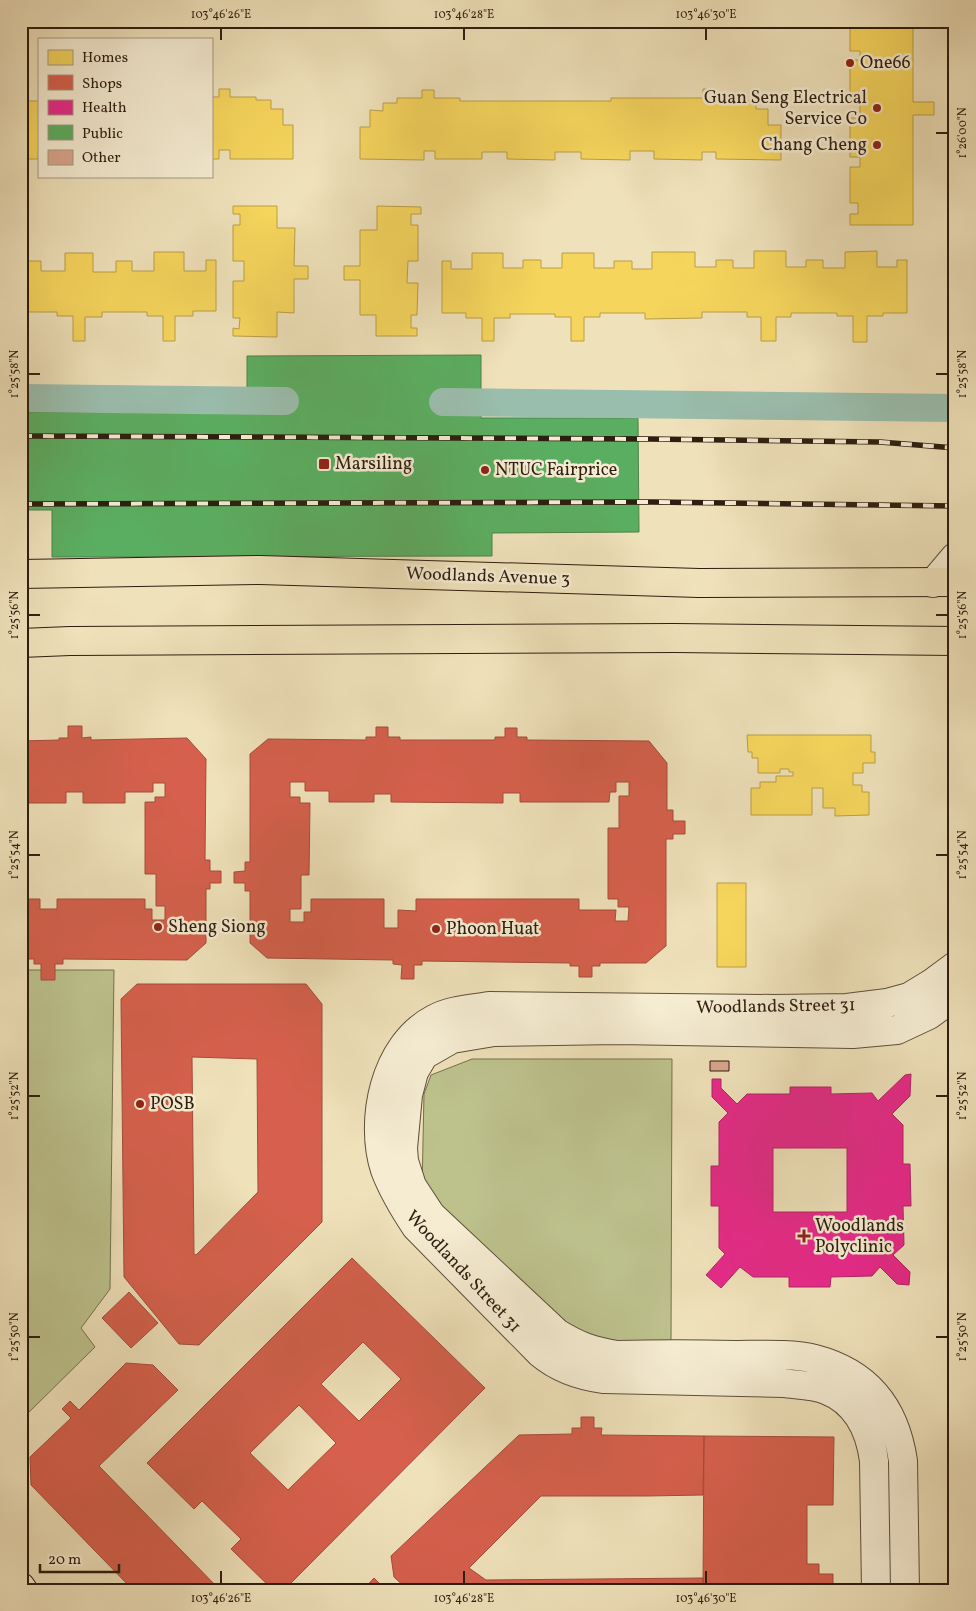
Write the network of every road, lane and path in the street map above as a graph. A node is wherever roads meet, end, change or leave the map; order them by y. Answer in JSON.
{"nodes":[{"id":1,"x":955,"y":557,"type":"edge"},
{"id":2,"x":21,"y":574,"type":"edge"},
{"id":3,"x":944,"y":582,"type":"edge"},
{"id":4,"x":955,"y":641,"type":"edge"},
{"id":5,"x":21,"y":643,"type":"edge"},
{"id":6,"x":955,"y":966,"type":"edge"},
{"id":7,"x":955,"y":996,"type":"edge"},
{"id":8,"x":876,"y":1590,"type":"edge"},
{"id":9,"x":905,"y":1590,"type":"edge"}],
"edges":[{"from":1,"to":3,"type":"street"},
{"from":2,"to":3,"type":"main road","name":"Woodlands Avenue 3"},
{"from":4,"to":5,"type":"main road"},
{"from":6,"to":8,"type":"street","name":"Woodlands Street 31"},
{"from":7,"to":9,"type":"street","name":"Woodlands Street 31"}]}
